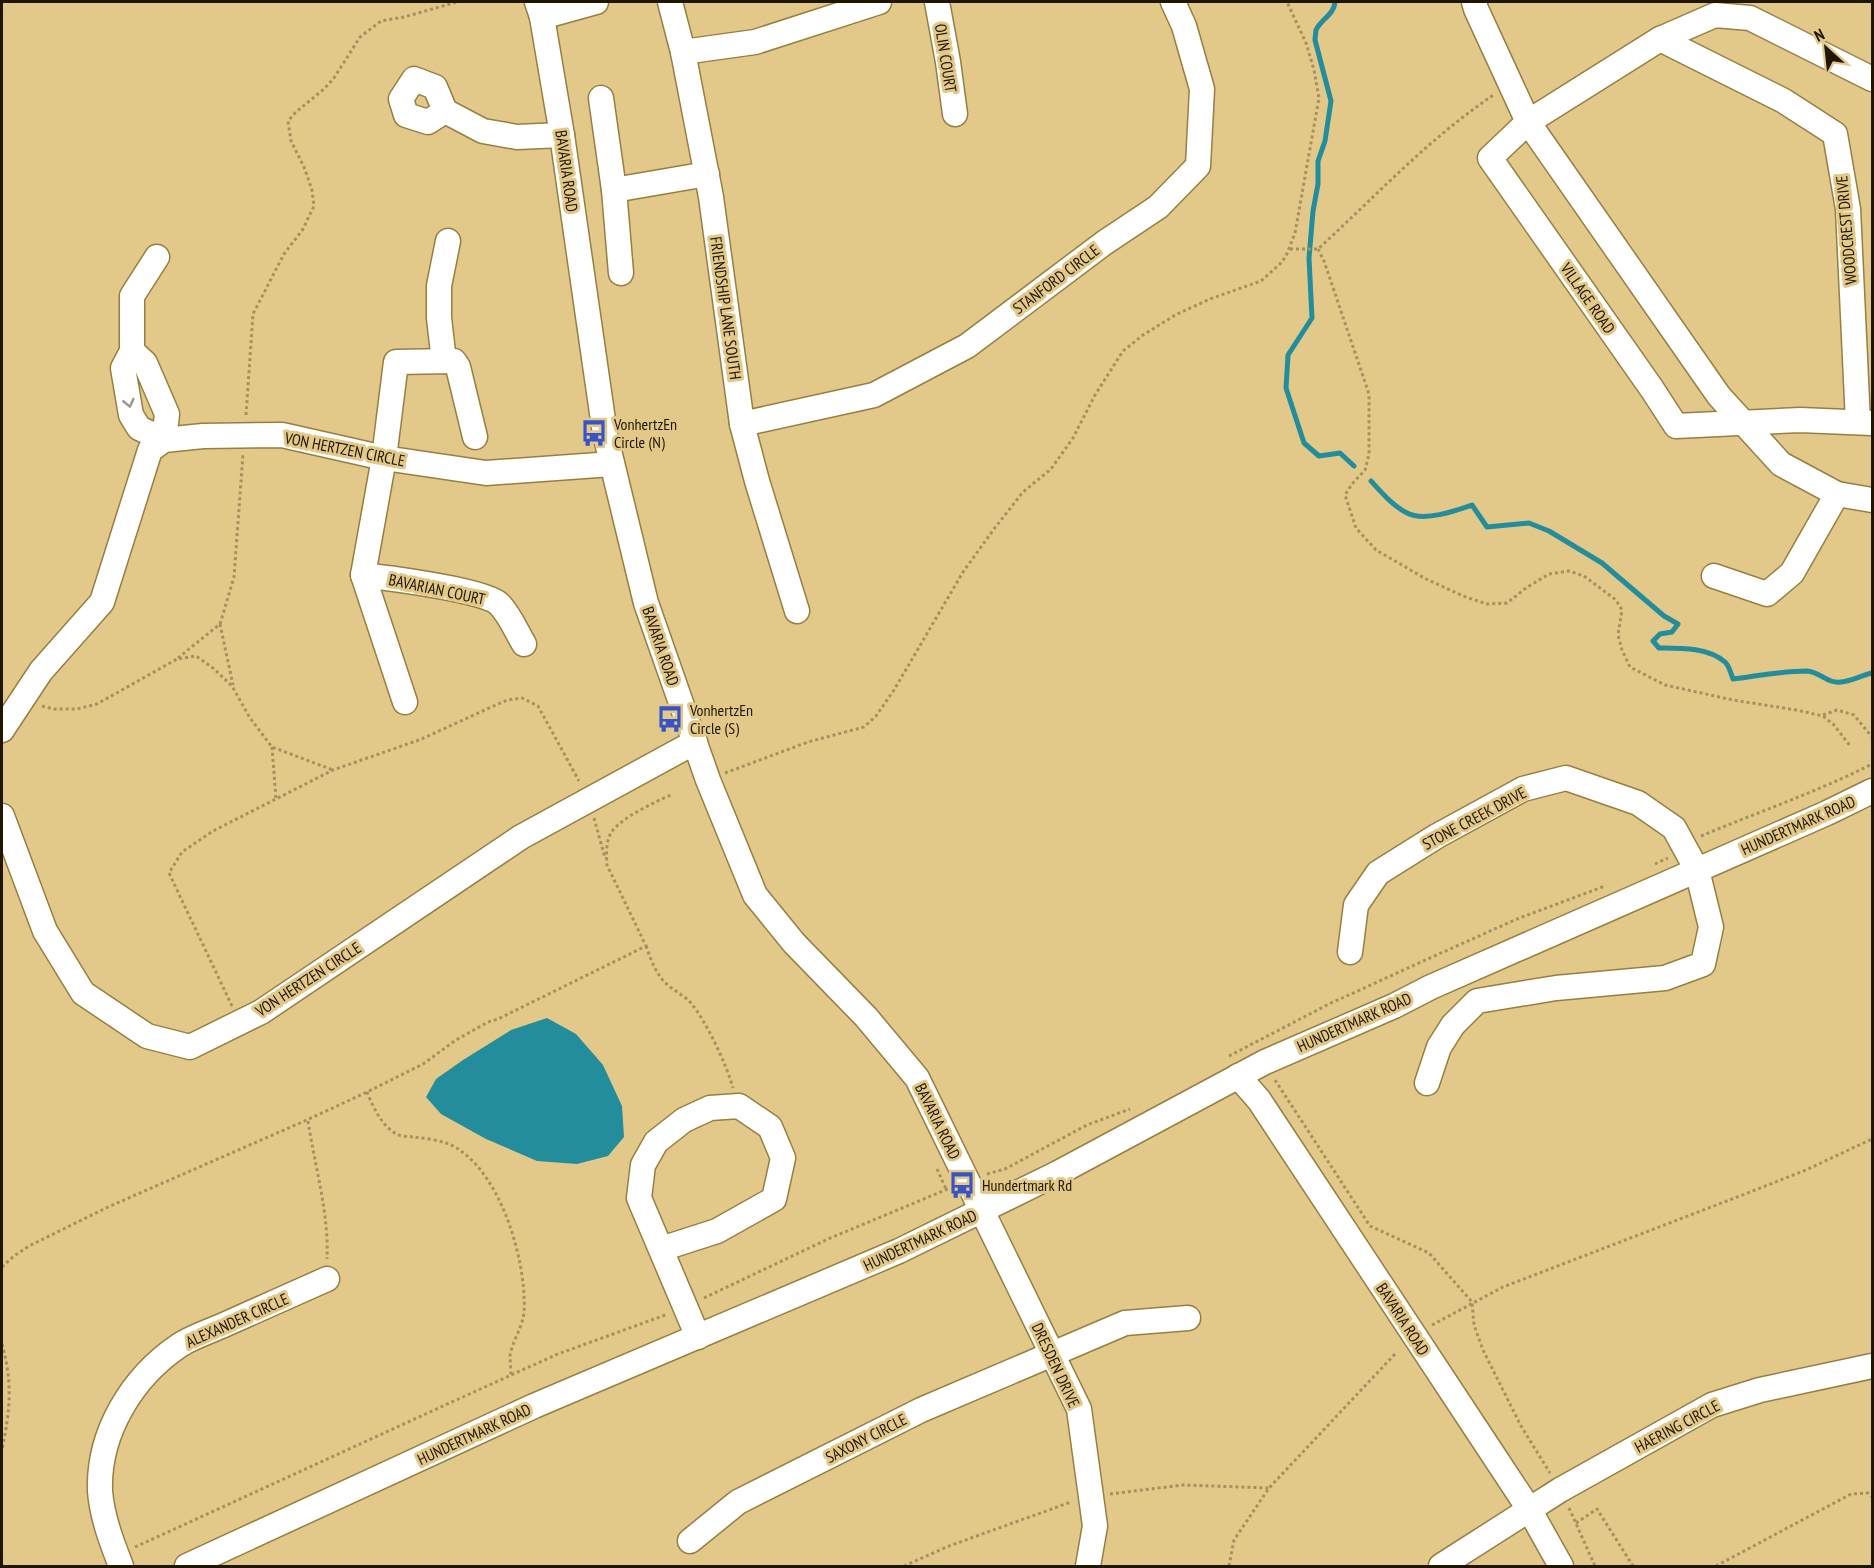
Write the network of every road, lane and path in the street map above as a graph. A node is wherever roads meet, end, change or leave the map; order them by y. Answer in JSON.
{"nodes":[{"id":1,"x":457,"y":2,"type":"edge"},
{"id":2,"x":596,"y":2,"type":"edge"},
{"id":3,"x":670,"y":2,"type":"edge"},
{"id":4,"x":879,"y":2,"type":"edge"},
{"id":5,"x":937,"y":2,"type":"edge"},
{"id":6,"x":1173,"y":2,"type":"edge"},
{"id":7,"x":1287,"y":2,"type":"edge"},
{"id":8,"x":1474,"y":2,"type":"edge"},
{"id":9,"x":539,"y":9,"type":"edge"},
{"id":10,"x":1660,"y":39,"type":"junction"},
{"id":11,"x":682,"y":52,"type":"junction"},
{"id":12,"x":1872,"y":79,"type":"edge"},
{"id":13,"x":1510,"y":83,"type":"junction"},
{"id":14,"x":601,"y":98,"type":"dead end"},
{"id":15,"x":445,"y":111,"type":"dead end"},
{"id":16,"x":955,"y":114,"type":"dead end"},
{"id":17,"x":1528,"y":122,"type":"junction"},
{"id":18,"x":562,"y":135,"type":"junction"},
{"id":19,"x":707,"y":174,"type":"junction"},
{"id":20,"x":614,"y":190,"type":"junction"},
{"id":21,"x":448,"y":241,"type":"dead end"},
{"id":22,"x":1290,"y":249,"type":"junction"},
{"id":23,"x":1318,"y":249,"type":"junction"},
{"id":24,"x":157,"y":257,"type":"dead end"},
{"id":25,"x":621,"y":273,"type":"dead end"},
{"id":26,"x":132,"y":351,"type":"junction"},
{"id":27,"x":444,"y":361,"type":"junction"},
{"id":28,"x":1743,"y":422,"type":"junction"},
{"id":29,"x":1865,"y":422,"type":"edge"},
{"id":30,"x":742,"y":424,"type":"junction"},
{"id":31,"x":245,"y":436,"type":"junction"},
{"id":32,"x":475,"y":437,"type":"dead end"},
{"id":33,"x":164,"y":440,"type":"junction"},
{"id":34,"x":384,"y":458,"type":"junction"},
{"id":35,"x":612,"y":464,"type":"junction"},
{"id":36,"x":1837,"y":494,"type":"junction"},
{"id":37,"x":1872,"y":501,"type":"edge"},
{"id":38,"x":363,"y":575,"type":"junction"},
{"id":39,"x":1714,"y":576,"type":"dead end"},
{"id":40,"x":797,"y":611,"type":"dead end"},
{"id":41,"x":220,"y":624,"type":"junction"},
{"id":42,"x":524,"y":644,"type":"dead end"},
{"id":43,"x":174,"y":661,"type":"junction"},
{"id":44,"x":233,"y":688,"type":"junction"},
{"id":45,"x":21,"y":701,"type":"junction"},
{"id":46,"x":405,"y":702,"type":"dead end"},
{"id":47,"x":1821,"y":716,"type":"junction"},
{"id":48,"x":2,"y":730,"type":"edge"},
{"id":49,"x":1872,"y":737,"type":"edge"},
{"id":50,"x":694,"y":742,"type":"junction"},
{"id":51,"x":272,"y":747,"type":"junction"},
{"id":52,"x":1851,"y":747,"type":"dead end"},
{"id":53,"x":333,"y":770,"type":"junction"},
{"id":54,"x":720,"y":775,"type":"dead end"},
{"id":55,"x":1872,"y":791,"type":"edge"},
{"id":56,"x":671,"y":795,"type":"dead end"},
{"id":57,"x":276,"y":799,"type":"junction"},
{"id":58,"x":589,"y":800,"type":"junction"},
{"id":59,"x":2,"y":816,"type":"edge"},
{"id":60,"x":607,"y":865,"type":"junction"},
{"id":61,"x":1697,"y":870,"type":"junction"},
{"id":62,"x":646,"y":946,"type":"junction"},
{"id":63,"x":1350,"y":952,"type":"dead end"},
{"id":64,"x":241,"y":1022,"type":"junction"},
{"id":65,"x":1260,"y":1052,"type":"junction"},
{"id":66,"x":1238,"y":1076,"type":"junction"},
{"id":67,"x":1427,"y":1083,"type":"dead end"},
{"id":68,"x":367,"y":1092,"type":"junction"},
{"id":69,"x":739,"y":1106,"type":"junction"},
{"id":70,"x":308,"y":1120,"type":"junction"},
{"id":71,"x":1872,"y":1139,"type":"edge"},
{"id":72,"x":936,"y":1167,"type":"dead end"},
{"id":73,"x":946,"y":1189,"type":"dead end"},
{"id":74,"x":982,"y":1211,"type":"junction"},
{"id":75,"x":661,"y":1249,"type":"junction"},
{"id":76,"x":2,"y":1267,"type":"edge"},
{"id":77,"x":327,"y":1279,"type":"joint"},
{"id":78,"x":1472,"y":1302,"type":"junction"},
{"id":79,"x":1188,"y":1318,"type":"dead end"},
{"id":80,"x":1427,"y":1328,"type":"dead end"},
{"id":81,"x":698,"y":1337,"type":"junction"},
{"id":82,"x":2,"y":1344,"type":"edge"},
{"id":83,"x":1052,"y":1354,"type":"junction"},
{"id":84,"x":1395,"y":1354,"type":"dead end"},
{"id":85,"x":1872,"y":1366,"type":"edge"},
{"id":86,"x":511,"y":1375,"type":"dead end"},
{"id":87,"x":2,"y":1450,"type":"edge"},
{"id":88,"x":1560,"y":1490,"type":"junction"},
{"id":89,"x":1872,"y":1497,"type":"edge"},
{"id":90,"x":1529,"y":1509,"type":"junction"},
{"id":91,"x":1576,"y":1523,"type":"junction"},
{"id":92,"x":690,"y":1541,"type":"dead end"},
{"id":93,"x":121,"y":1566,"type":"edge"},
{"id":94,"x":187,"y":1566,"type":"edge"},
{"id":95,"x":1088,"y":1566,"type":"edge"},
{"id":96,"x":1229,"y":1566,"type":"edge"},
{"id":97,"x":1440,"y":1566,"type":"edge"},
{"id":98,"x":1561,"y":1566,"type":"edge"},
{"id":99,"x":1595,"y":1566,"type":"edge"},
{"id":100,"x":1633,"y":1566,"type":"edge"},
{"id":101,"x":1716,"y":1566,"type":"edge"}],
"edges":[{"from":1,"to":31,"type":"path"},
{"from":2,"to":9,"type":"street"},
{"from":3,"to":11,"type":"street","name":"FRIENDSHIP LANE SOUTH"},
{"from":4,"to":11,"type":"street"},
{"from":5,"to":16,"type":"street","name":"OLIN COURT"},
{"from":6,"to":30,"type":"street","name":"STANFORD CIRCLE"},
{"from":7,"to":22,"type":"path"},
{"from":8,"to":13,"type":"street"},
{"from":9,"to":18,"type":"street","name":"BAVARIA ROAD"},
{"from":10,"to":12,"type":"street"},
{"from":10,"to":17,"type":"street"},
{"from":10,"to":29,"type":"street","name":"WOODCREST DRIVE"},
{"from":11,"to":19,"type":"street","name":"FRIENDSHIP LANE SOUTH"},
{"from":13,"to":17,"type":"street"},
{"from":13,"to":23,"type":"path"},
{"from":14,"to":20,"type":"street"},
{"from":15,"to":18,"type":"street"},
{"from":17,"to":28,"type":"street"},
{"from":17,"to":28,"type":"street","name":"VILLAGE ROAD"},
{"from":18,"to":35,"type":"street","name":"BAVARIA ROAD"},
{"from":19,"to":20,"type":"street"},
{"from":19,"to":30,"type":"street","name":"FRIENDSHIP LANE SOUTH"},
{"from":20,"to":25,"type":"street"},
{"from":21,"to":27,"type":"street"},
{"from":22,"to":23,"type":"path"},
{"from":22,"to":54,"type":"path"},
{"from":23,"to":47,"type":"path"},
{"from":24,"to":26,"type":"street"},
{"from":26,"to":33,"type":"street"},
{"from":26,"to":33,"type":"street","one_way":true},
{"from":27,"to":32,"type":"street"},
{"from":27,"to":34,"type":"street","name":"BAVARIAN COURT"},
{"from":28,"to":29,"type":"street","name":"WOODCREST DRIVE"},
{"from":28,"to":36,"type":"street"},
{"from":30,"to":40,"type":"street","name":"FRIENDSHIP LANE SOUTH"},
{"from":31,"to":33,"type":"street","name":"VON HERTZEN CIRCLE"},
{"from":31,"to":34,"type":"street","name":"VON HERTZEN CIRCLE"},
{"from":31,"to":41,"type":"path"},
{"from":33,"to":45,"type":"street"},
{"from":34,"to":35,"type":"street","name":"VON HERTZEN CIRCLE"},
{"from":34,"to":38,"type":"street","name":"BAVARIAN COURT"},
{"from":35,"to":50,"type":"street","name":"BAVARIA ROAD"},
{"from":36,"to":37,"type":"street"},
{"from":36,"to":39,"type":"street"},
{"from":38,"to":42,"type":"street","name":"BAVARIAN COURT"},
{"from":38,"to":46,"type":"street","name":"BAVARIAN COURT"},
{"from":41,"to":43,"type":"path"},
{"from":41,"to":44,"type":"path"},
{"from":43,"to":44,"type":"path"},
{"from":43,"to":45,"type":"path"},
{"from":44,"to":51,"type":"path"},
{"from":45,"to":48,"type":"street"},
{"from":47,"to":49,"type":"path"},
{"from":47,"to":52,"type":"path"},
{"from":50,"to":58,"type":"street","name":"VON HERTZEN CIRCLE"},
{"from":50,"to":74,"type":"street","name":"BAVARIA ROAD"},
{"from":51,"to":53,"type":"path"},
{"from":51,"to":57,"type":"path"},
{"from":53,"to":57,"type":"path"},
{"from":53,"to":58,"type":"path"},
{"from":55,"to":61,"type":"street","name":"HUNDERTMARK ROAD"},
{"from":56,"to":60,"type":"path"},
{"from":57,"to":64,"type":"path"},
{"from":58,"to":60,"type":"path"},
{"from":58,"to":64,"type":"street","name":"VON HERTZEN CIRCLE"},
{"from":59,"to":64,"type":"street","name":"VON HERTZEN CIRCLE"},
{"from":60,"to":62,"type":"path"},
{"from":61,"to":63,"type":"street","name":"STONE CREEK DRIVE"},
{"from":61,"to":65,"type":"street","name":"HUNDERTMARK ROAD"},
{"from":61,"to":67,"type":"street","name":"STONE CREEK DRIVE"},
{"from":62,"to":68,"type":"path"},
{"from":62,"to":69,"type":"path"},
{"from":65,"to":66,"type":"street","name":"HUNDERTMARK ROAD"},
{"from":65,"to":78,"type":"path"},
{"from":66,"to":74,"type":"street","name":"HUNDERTMARK ROAD"},
{"from":66,"to":90,"type":"street","name":"BAVARIA ROAD"},
{"from":68,"to":70,"type":"path"},
{"from":68,"to":86,"type":"path"},
{"from":69,"to":75,"type":"street"},
{"from":69,"to":75,"type":"street"},
{"from":70,"to":76,"type":"path"},
{"from":70,"to":77,"type":"path"},
{"from":71,"to":78,"type":"path"},
{"from":72,"to":73,"type":"path"},
{"from":74,"to":81,"type":"street","name":"HUNDERTMARK ROAD"},
{"from":74,"to":83,"type":"street","name":"DRESDEN DRIVE"},
{"from":75,"to":81,"type":"street"},
{"from":77,"to":93,"type":"street","name":"ALEXANDER CIRCLE"},
{"from":78,"to":80,"type":"path"},
{"from":78,"to":88,"type":"path"},
{"from":79,"to":83,"type":"street","name":"SAXONY CIRCLE"},
{"from":81,"to":94,"type":"street","name":"HUNDERTMARK ROAD"},
{"from":82,"to":87,"type":"path"},
{"from":83,"to":92,"type":"street","name":"SAXONY CIRCLE"},
{"from":83,"to":95,"type":"street","name":"DRESDEN DRIVE"},
{"from":84,"to":96,"type":"path"},
{"from":85,"to":88,"type":"street","name":"HAERING CIRCLE"},
{"from":88,"to":90,"type":"street","name":"HAERING CIRCLE"},
{"from":88,"to":91,"type":"path"},
{"from":89,"to":101,"type":"path"},
{"from":90,"to":97,"type":"street","name":"HAERING CIRCLE"},
{"from":90,"to":98,"type":"street","name":"BAVARIA ROAD"},
{"from":91,"to":99,"type":"path"},
{"from":91,"to":100,"type":"path"}]}
